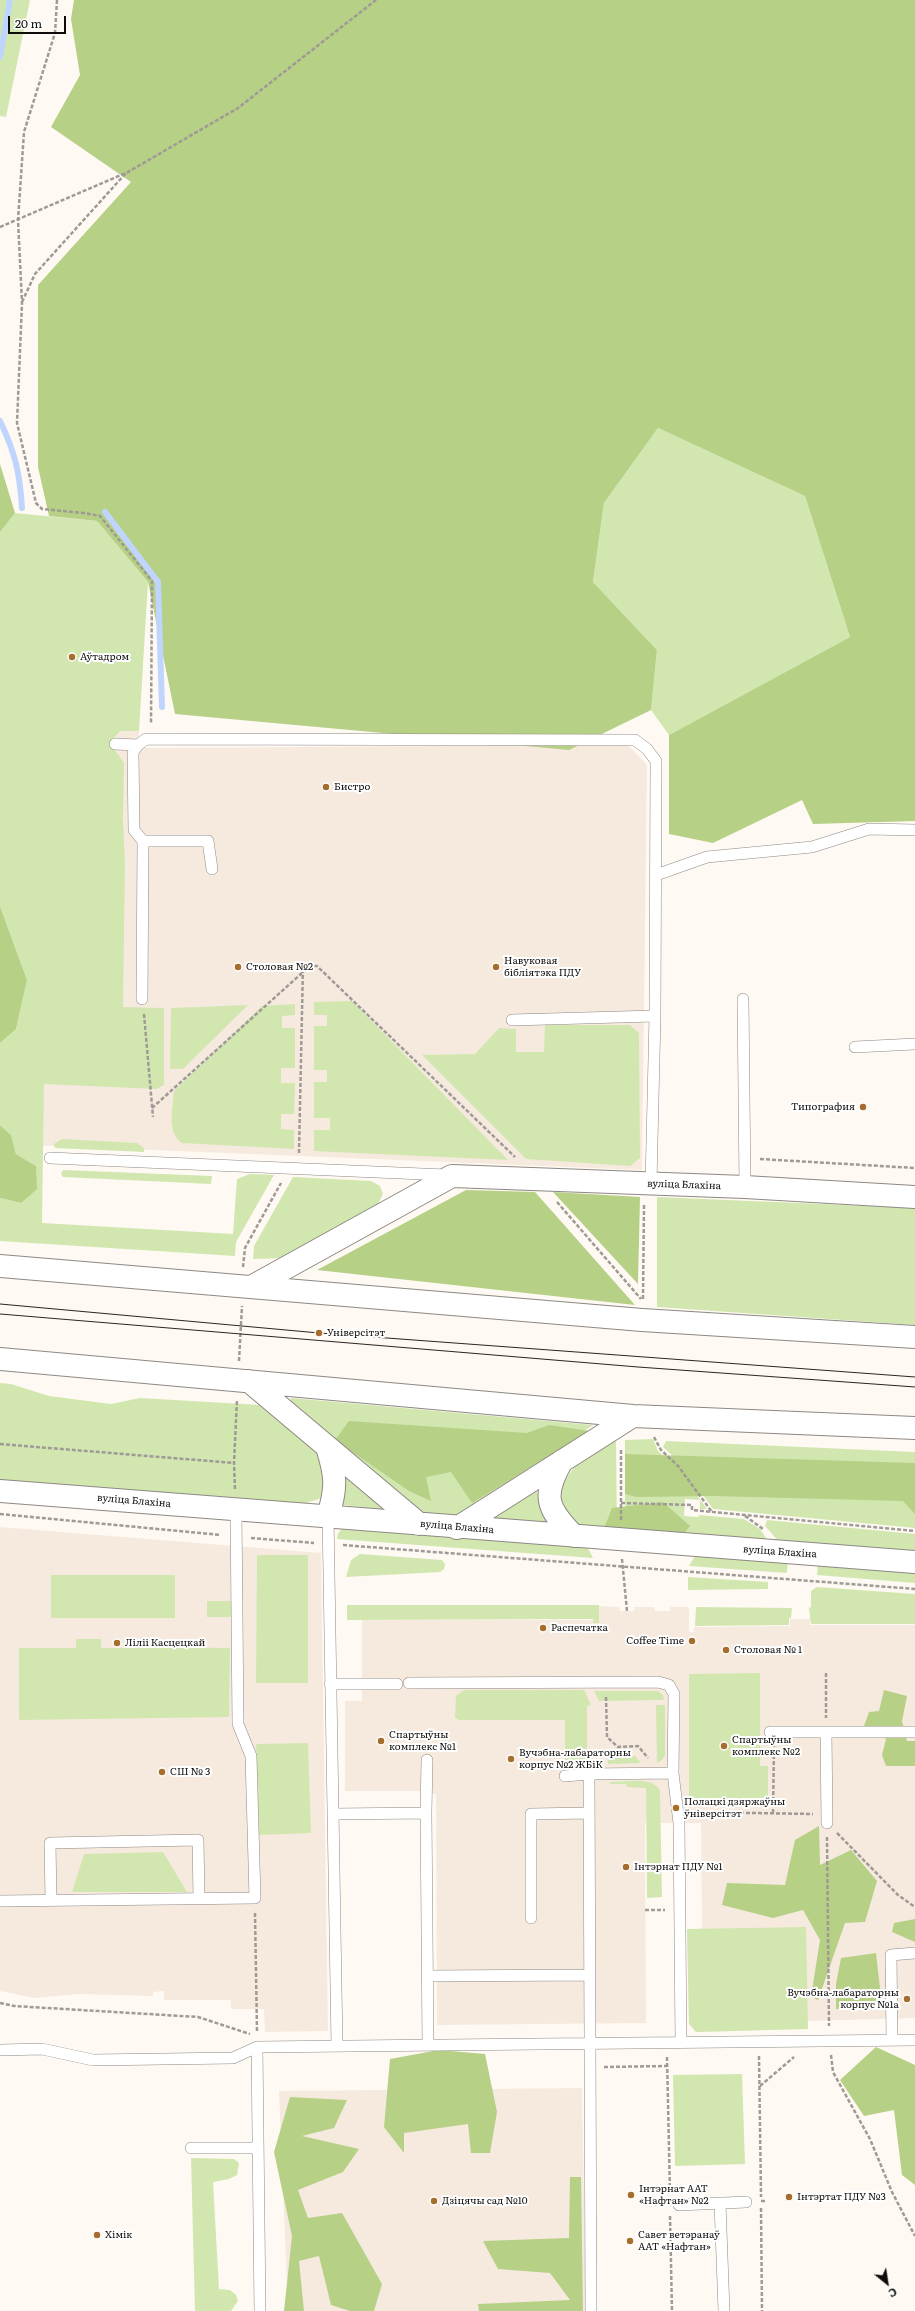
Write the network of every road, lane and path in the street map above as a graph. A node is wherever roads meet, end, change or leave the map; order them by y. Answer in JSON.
{"nodes":[{"id":1,"x":57,"y":0,"type":"edge"},
{"id":2,"x":376,"y":0,"type":"edge"},
{"id":3,"x":128,"y":172,"type":"junction"},
{"id":4,"x":18,"y":220,"type":"junction"},
{"id":5,"x":0,"y":227,"type":"edge"},
{"id":6,"x":22,"y":303,"type":"junction"},
{"id":7,"x":142,"y":742,"type":"junction"},
{"id":8,"x":114,"y":744,"type":"dead end"},
{"id":9,"x":915,"y":830,"type":"edge"},
{"id":10,"x":143,"y":841,"type":"junction"},
{"id":11,"x":212,"y":870,"type":"dead end"},
{"id":12,"x":656,"y":875,"type":"junction"},
{"id":13,"x":303,"y":973,"type":"junction"},
{"id":14,"x":142,"y":999,"type":"joint"},
{"id":15,"x":743,"y":999,"type":"dead end"},
{"id":16,"x":655,"y":1016,"type":"junction"},
{"id":17,"x":512,"y":1020,"type":"dead end"},
{"id":18,"x":915,"y":1044,"type":"edge"},
{"id":19,"x":856,"y":1046,"type":"dead end"},
{"id":20,"x":152,"y":1108,"type":"junction"},
{"id":21,"x":152,"y":1117,"type":"dead end"},
{"id":22,"x":50,"y":1158,"type":"dead end"},
{"id":23,"x":746,"y":1158,"type":"junction"},
{"id":24,"x":915,"y":1168,"type":"edge"},
{"id":25,"x":289,"y":1169,"type":"junction"},
{"id":26,"x":452,"y":1176,"type":"junction"},
{"id":27,"x":536,"y":1178,"type":"junction"},
{"id":28,"x":647,"y":1183,"type":"junction"},
{"id":29,"x":745,"y":1187,"type":"junction"},
{"id":30,"x":915,"y":1197,"type":"edge"},
{"id":31,"x":556,"y":1201,"type":"dead end"},
{"id":32,"x":0,"y":1266,"type":"edge"},
{"id":33,"x":248,"y":1285,"type":"junction"},
{"id":34,"x":915,"y":1337,"type":"edge"},
{"id":35,"x":0,"y":1359,"type":"edge"},
{"id":36,"x":243,"y":1380,"type":"junction"},
{"id":37,"x":633,"y":1416,"type":"junction"},
{"id":38,"x":915,"y":1428,"type":"edge"},
{"id":39,"x":654,"y":1436,"type":"dead end"},
{"id":40,"x":0,"y":1444,"type":"edge"},
{"id":41,"x":327,"y":1447,"type":"junction"},
{"id":42,"x":562,"y":1461,"type":"junction"},
{"id":43,"x":234,"y":1463,"type":"junction"},
{"id":44,"x":0,"y":1491,"type":"edge"},
{"id":45,"x":621,"y":1503,"type":"dead end"},
{"id":46,"x":236,"y":1510,"type":"junction"},
{"id":47,"x":712,"y":1512,"type":"junction"},
{"id":48,"x":0,"y":1514,"type":"edge"},
{"id":49,"x":328,"y":1516,"type":"junction"},
{"id":50,"x":419,"y":1524,"type":"junction"},
{"id":51,"x":457,"y":1528,"type":"junction"},
{"id":52,"x":915,"y":1531,"type":"edge"},
{"id":53,"x":574,"y":1536,"type":"junction"},
{"id":54,"x":238,"y":1537,"type":"junction"},
{"id":55,"x":328,"y":1544,"type":"junction"},
{"id":56,"x":915,"y":1562,"type":"edge"},
{"id":57,"x":915,"y":1589,"type":"edge"},
{"id":58,"x":826,"y":1673,"type":"dead end"},
{"id":59,"x":606,"y":1682,"type":"junction"},
{"id":60,"x":330,"y":1684,"type":"junction"},
{"id":61,"x":772,"y":1732,"type":"joint"},
{"id":62,"x":826,"y":1732,"type":"junction"},
{"id":63,"x":915,"y":1732,"type":"edge"},
{"id":64,"x":427,"y":1760,"type":"dead end"},
{"id":65,"x":661,"y":1773,"type":"junction"},
{"id":66,"x":673,"y":1773,"type":"junction"},
{"id":67,"x":589,"y":1774,"type":"junction"},
{"id":68,"x":565,"y":1776,"type":"dead end"},
{"id":69,"x":768,"y":1778,"type":"dead end"},
{"id":70,"x":773,"y":1778,"type":"junction"},
{"id":71,"x":678,"y":1812,"type":"junction"},
{"id":72,"x":589,"y":1813,"type":"junction"},
{"id":73,"x":773,"y":1813,"type":"junction"},
{"id":74,"x":333,"y":1814,"type":"junction"},
{"id":75,"x":426,"y":1814,"type":"junction"},
{"id":76,"x":827,"y":1819,"type":"junction"},
{"id":77,"x":255,"y":1898,"type":"junction"},
{"id":78,"x":199,"y":1899,"type":"junction"},
{"id":79,"x":51,"y":1900,"type":"junction"},
{"id":80,"x":0,"y":1901,"type":"edge"},
{"id":81,"x":665,"y":1902,"type":"dead end"},
{"id":82,"x":915,"y":1907,"type":"edge"},
{"id":83,"x":645,"y":1910,"type":"dead end"},
{"id":84,"x":665,"y":1910,"type":"junction"},
{"id":85,"x":531,"y":1918,"type":"dead end"},
{"id":86,"x":665,"y":1918,"type":"dead end"},
{"id":87,"x":915,"y":1953,"type":"edge"},
{"id":88,"x":590,"y":1975,"type":"junction"},
{"id":89,"x":427,"y":1976,"type":"junction"},
{"id":90,"x":0,"y":2003,"type":"edge"},
{"id":91,"x":892,"y":2040,"type":"junction"},
{"id":92,"x":915,"y":2040,"type":"edge"},
{"id":93,"x":812,"y":2041,"type":"junction"},
{"id":94,"x":829,"y":2041,"type":"junction"},
{"id":95,"x":681,"y":2042,"type":"junction"},
{"id":96,"x":759,"y":2042,"type":"junction"},
{"id":97,"x":590,"y":2043,"type":"junction"},
{"id":98,"x":667,"y":2043,"type":"junction"},
{"id":99,"x":428,"y":2045,"type":"junction"},
{"id":100,"x":337,"y":2046,"type":"junction"},
{"id":101,"x":257,"y":2047,"type":"junction"},
{"id":102,"x":0,"y":2050,"type":"edge"},
{"id":103,"x":668,"y":2066,"type":"junction"},
{"id":104,"x":590,"y":2067,"type":"junction"},
{"id":105,"x":759,"y":2086,"type":"junction"},
{"id":106,"x":191,"y":2148,"type":"dead end"},
{"id":107,"x":257,"y":2148,"type":"junction"},
{"id":108,"x":670,"y":2196,"type":"dead end"},
{"id":109,"x":761,"y":2201,"type":"junction"},
{"id":110,"x":746,"y":2202,"type":"dead end"},
{"id":111,"x":767,"y":2202,"type":"dead end"},
{"id":112,"x":720,"y":2203,"type":"junction"},
{"id":113,"x":654,"y":2205,"type":"dead end"},
{"id":114,"x":673,"y":2207,"type":"junction"},
{"id":115,"x":915,"y":2236,"type":"edge"},
{"id":116,"x":260,"y":2311,"type":"edge"},
{"id":117,"x":591,"y":2311,"type":"edge"},
{"id":118,"x":672,"y":2311,"type":"edge"},
{"id":119,"x":724,"y":2311,"type":"edge"},
{"id":120,"x":762,"y":2311,"type":"edge"}],
"edges":[{"from":1,"to":4,"type":"path"},
{"from":2,"to":3,"type":"path"},
{"from":3,"to":4,"type":"path"},
{"from":3,"to":6,"type":"path"},
{"from":4,"to":5,"type":"path"},
{"from":4,"to":6,"type":"path"},
{"from":6,"to":7,"type":"path"},
{"from":7,"to":8,"type":"lane"},
{"from":7,"to":10,"type":"lane"},
{"from":7,"to":12,"type":"lane"},
{"from":9,"to":12,"type":"lane"},
{"from":10,"to":11,"type":"lane"},
{"from":10,"to":14,"type":"lane"},
{"from":12,"to":16,"type":"lane"},
{"from":13,"to":20,"type":"path"},
{"from":13,"to":25,"type":"path"},
{"from":13,"to":27,"type":"path"},
{"from":14,"to":20,"type":"path"},
{"from":15,"to":23,"type":"lane"},
{"from":16,"to":17,"type":"lane"},
{"from":16,"to":28,"type":"lane"},
{"from":18,"to":19,"type":"lane"},
{"from":20,"to":21,"type":"path"},
{"from":22,"to":25,"type":"lane"},
{"from":23,"to":24,"type":"path"},
{"from":23,"to":29,"type":"lane"},
{"from":25,"to":26,"type":"lane"},
{"from":25,"to":33,"type":"path"},
{"from":26,"to":27,"type":"main road","name":"вуліца Блахіна"},
{"from":26,"to":33,"type":"main road"},
{"from":27,"to":28,"type":"main road","name":"вуліца Блахіна"},
{"from":28,"to":29,"type":"main road","name":"вуліца Блахіна"},
{"from":28,"to":31,"type":"path"},
{"from":29,"to":30,"type":"main road","name":"вуліца Блахіна"},
{"from":32,"to":33,"type":"main road"},
{"from":33,"to":34,"type":"main road"},
{"from":33,"to":36,"type":"path"},
{"from":35,"to":36,"type":"main road"},
{"from":36,"to":37,"type":"main road"},
{"from":36,"to":41,"type":"main road"},
{"from":36,"to":43,"type":"path"},
{"from":37,"to":38,"type":"main road"},
{"from":37,"to":42,"type":"main road"},
{"from":39,"to":47,"type":"path"},
{"from":40,"to":43,"type":"path"},
{"from":41,"to":49,"type":"main road"},
{"from":41,"to":50,"type":"main road"},
{"from":42,"to":51,"type":"main road"},
{"from":42,"to":53,"type":"main road"},
{"from":43,"to":46,"type":"path"},
{"from":44,"to":46,"type":"main road","name":"вуліца Блахіна"},
{"from":45,"to":47,"type":"path"},
{"from":46,"to":49,"type":"main road","name":"вуліца Блахіна"},
{"from":46,"to":54,"type":"lane"},
{"from":47,"to":52,"type":"path"},
{"from":48,"to":54,"type":"path"},
{"from":49,"to":50,"type":"main road","name":"вуліца Блахіна"},
{"from":49,"to":55,"type":"lane"},
{"from":50,"to":51,"type":"main road","name":"вуліца Блахіна"},
{"from":51,"to":53,"type":"main road","name":"вуліца Блахіна"},
{"from":53,"to":56,"type":"main road","name":"вуліца Блахіна"},
{"from":54,"to":55,"type":"path"},
{"from":54,"to":77,"type":"lane"},
{"from":55,"to":57,"type":"path"},
{"from":55,"to":60,"type":"lane"},
{"from":58,"to":62,"type":"path"},
{"from":59,"to":60,"type":"lane"},
{"from":59,"to":65,"type":"path"},
{"from":59,"to":66,"type":"lane"},
{"from":60,"to":74,"type":"lane"},
{"from":61,"to":62,"type":"lane"},
{"from":61,"to":70,"type":"path"},
{"from":62,"to":63,"type":"lane"},
{"from":62,"to":76,"type":"lane"},
{"from":64,"to":75,"type":"lane"},
{"from":65,"to":66,"type":"lane"},
{"from":65,"to":67,"type":"lane"},
{"from":66,"to":71,"type":"lane"},
{"from":67,"to":68,"type":"lane"},
{"from":67,"to":72,"type":"lane"},
{"from":69,"to":70,"type":"path"},
{"from":70,"to":73,"type":"path"},
{"from":71,"to":73,"type":"path"},
{"from":71,"to":95,"type":"lane"},
{"from":72,"to":85,"type":"lane"},
{"from":72,"to":88,"type":"lane"},
{"from":73,"to":76,"type":"path"},
{"from":74,"to":75,"type":"lane"},
{"from":74,"to":100,"type":"lane"},
{"from":75,"to":89,"type":"lane"},
{"from":76,"to":82,"type":"path"},
{"from":76,"to":94,"type":"path"},
{"from":77,"to":78,"type":"lane"},
{"from":77,"to":90,"type":"path"},
{"from":78,"to":79,"type":"lane"},
{"from":78,"to":79,"type":"lane"},
{"from":79,"to":80,"type":"lane"},
{"from":81,"to":84,"type":"path"},
{"from":83,"to":84,"type":"path"},
{"from":84,"to":86,"type":"path"},
{"from":87,"to":91,"type":"lane"},
{"from":88,"to":89,"type":"lane"},
{"from":88,"to":97,"type":"lane"},
{"from":89,"to":99,"type":"lane"},
{"from":91,"to":92,"type":"lane"},
{"from":91,"to":94,"type":"lane"},
{"from":93,"to":94,"type":"lane"},
{"from":93,"to":96,"type":"lane"},
{"from":93,"to":105,"type":"path"},
{"from":94,"to":115,"type":"path"},
{"from":95,"to":96,"type":"lane"},
{"from":95,"to":98,"type":"lane"},
{"from":96,"to":105,"type":"path"},
{"from":97,"to":98,"type":"lane"},
{"from":97,"to":99,"type":"lane"},
{"from":97,"to":104,"type":"lane"},
{"from":98,"to":103,"type":"path"},
{"from":99,"to":100,"type":"lane"},
{"from":100,"to":101,"type":"lane"},
{"from":101,"to":102,"type":"lane"},
{"from":101,"to":107,"type":"lane"},
{"from":103,"to":104,"type":"path"},
{"from":103,"to":108,"type":"path"},
{"from":104,"to":117,"type":"lane"},
{"from":105,"to":109,"type":"path"},
{"from":106,"to":107,"type":"lane"},
{"from":107,"to":116,"type":"lane"},
{"from":109,"to":111,"type":"path"},
{"from":109,"to":120,"type":"path"},
{"from":110,"to":112,"type":"lane"},
{"from":112,"to":114,"type":"lane"},
{"from":112,"to":119,"type":"lane"},
{"from":113,"to":114,"type":"path"},
{"from":114,"to":118,"type":"path"}]}
